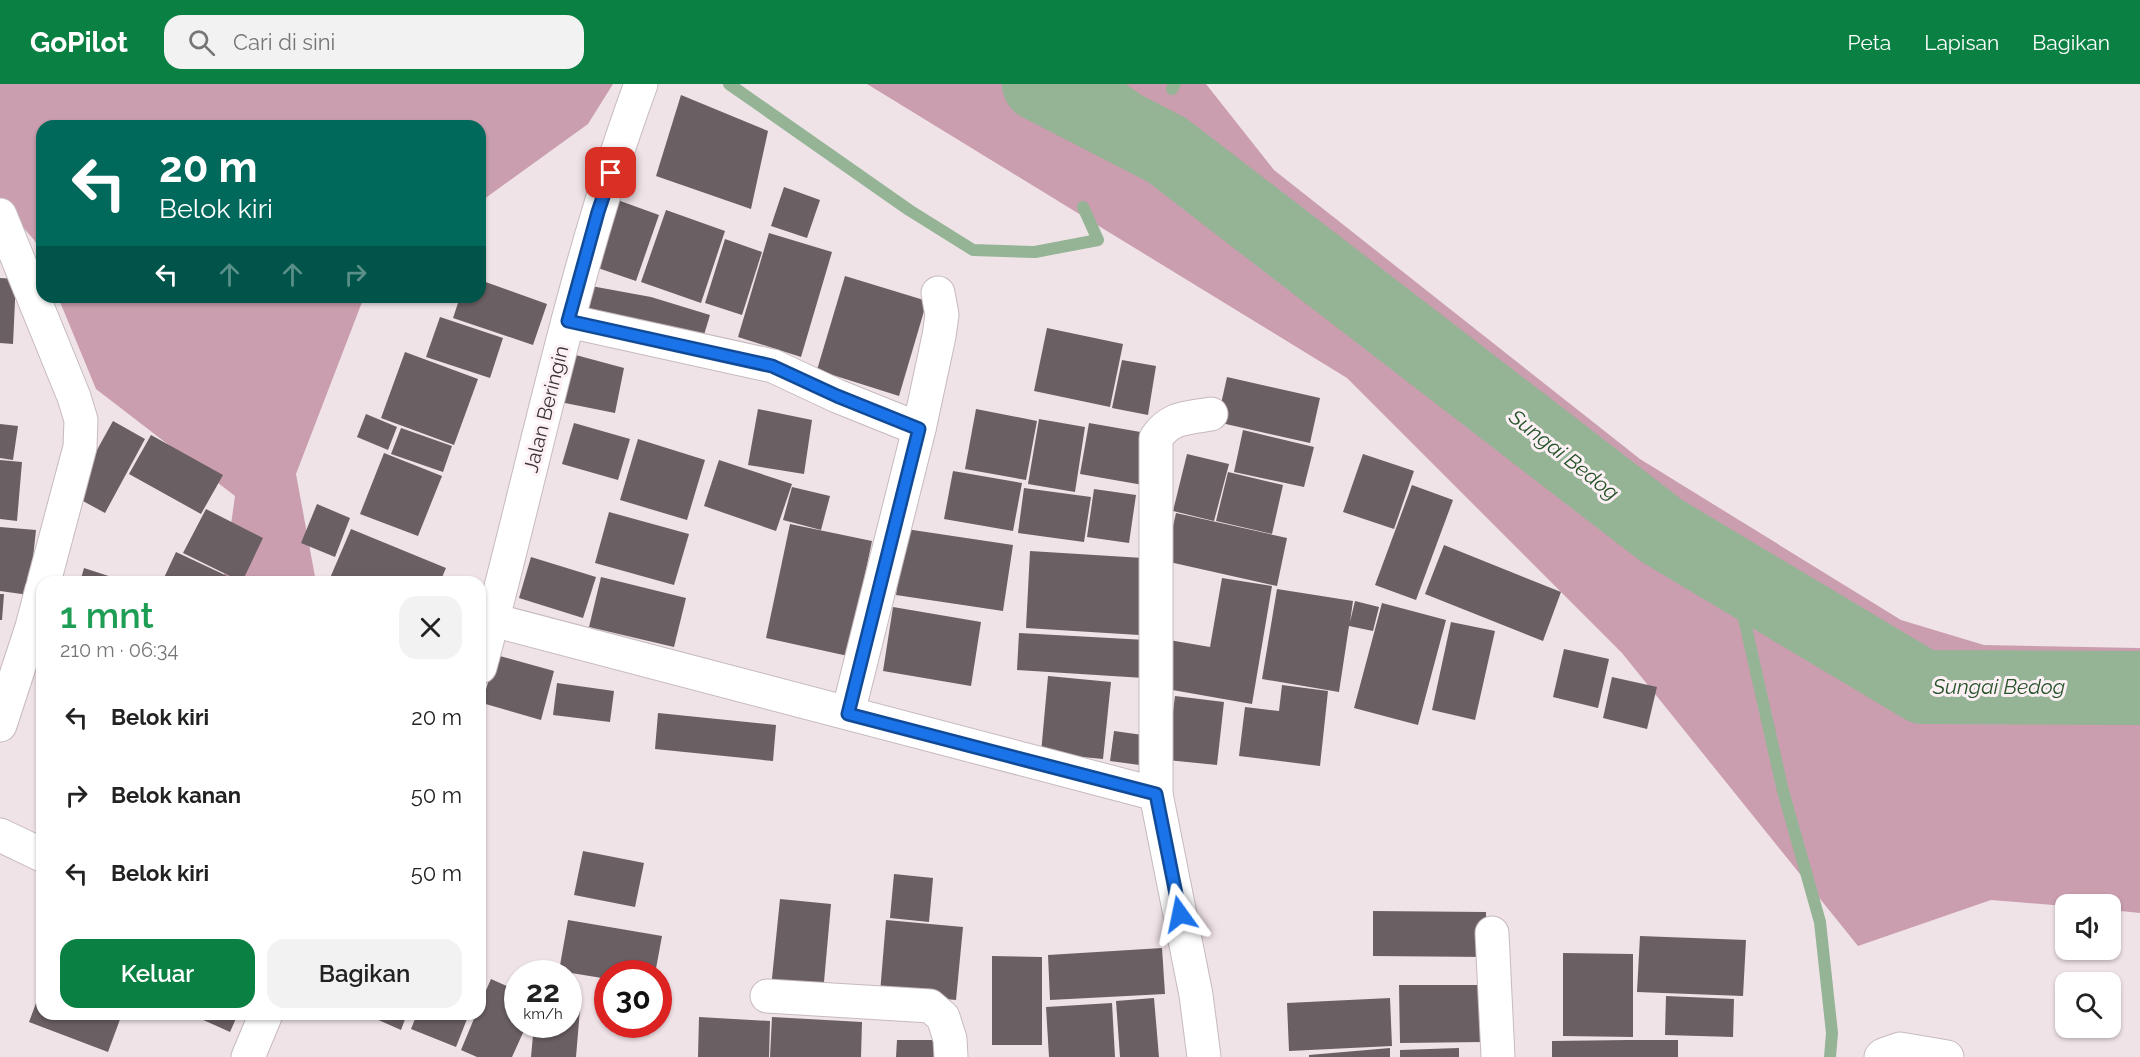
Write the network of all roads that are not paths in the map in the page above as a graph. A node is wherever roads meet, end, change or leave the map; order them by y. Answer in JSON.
{"nodes":[{"id":1,"x":641,"y":84,"type":"edge"},
{"id":2,"x":0,"y":215,"type":"edge"},
{"id":3,"x":938,"y":292,"type":"dead end"},
{"id":4,"x":568,"y":321,"type":"junction"},
{"id":5,"x":1211,"y":414,"type":"dead end"},
{"id":6,"x":919,"y":429,"type":"junction"},
{"id":7,"x":46,"y":576,"type":"edge"},
{"id":8,"x":36,"y":612,"type":"edge"},
{"id":9,"x":493,"y":620,"type":"junction"},
{"id":10,"x":486,"y":646,"type":"edge"},
{"id":11,"x":848,"y":714,"type":"junction"},
{"id":12,"x":0,"y":725,"type":"edge"},
{"id":13,"x":1156,"y":794,"type":"junction"},
{"id":14,"x":0,"y":835,"type":"edge"},
{"id":15,"x":36,"y":852,"type":"edge"},
{"id":16,"x":1492,"y":933,"type":"dead end"},
{"id":17,"x":767,"y":996,"type":"dead end"},
{"id":18,"x":263,"y":1020,"type":"edge"},
{"id":19,"x":248,"y":1057,"type":"edge"},
{"id":20,"x":951,"y":1057,"type":"edge"},
{"id":21,"x":1204,"y":1057,"type":"edge"},
{"id":22,"x":1498,"y":1057,"type":"edge"},
{"id":23,"x":1881,"y":1057,"type":"edge"},
{"id":24,"x":1947,"y":1057,"type":"edge"}],
"edges":[{"from":1,"to":4,"type":"street","name":"Jalan Beringin"},
{"from":2,"to":7,"type":"street"},
{"from":3,"to":6,"type":"street"},
{"from":4,"to":6,"type":"street"},
{"from":4,"to":9,"type":"street","name":"Jalan Beringin"},
{"from":5,"to":13,"type":"street"},
{"from":6,"to":11,"type":"street"},
{"from":8,"to":12,"type":"street"},
{"from":9,"to":10,"type":"street","name":"Jalan Beringin"},
{"from":9,"to":11,"type":"street"},
{"from":11,"to":13,"type":"street"},
{"from":13,"to":21,"type":"street"},
{"from":14,"to":15,"type":"street"},
{"from":16,"to":22,"type":"street"},
{"from":17,"to":20,"type":"street"},
{"from":18,"to":19,"type":"street"},
{"from":23,"to":24,"type":"street"}]}
